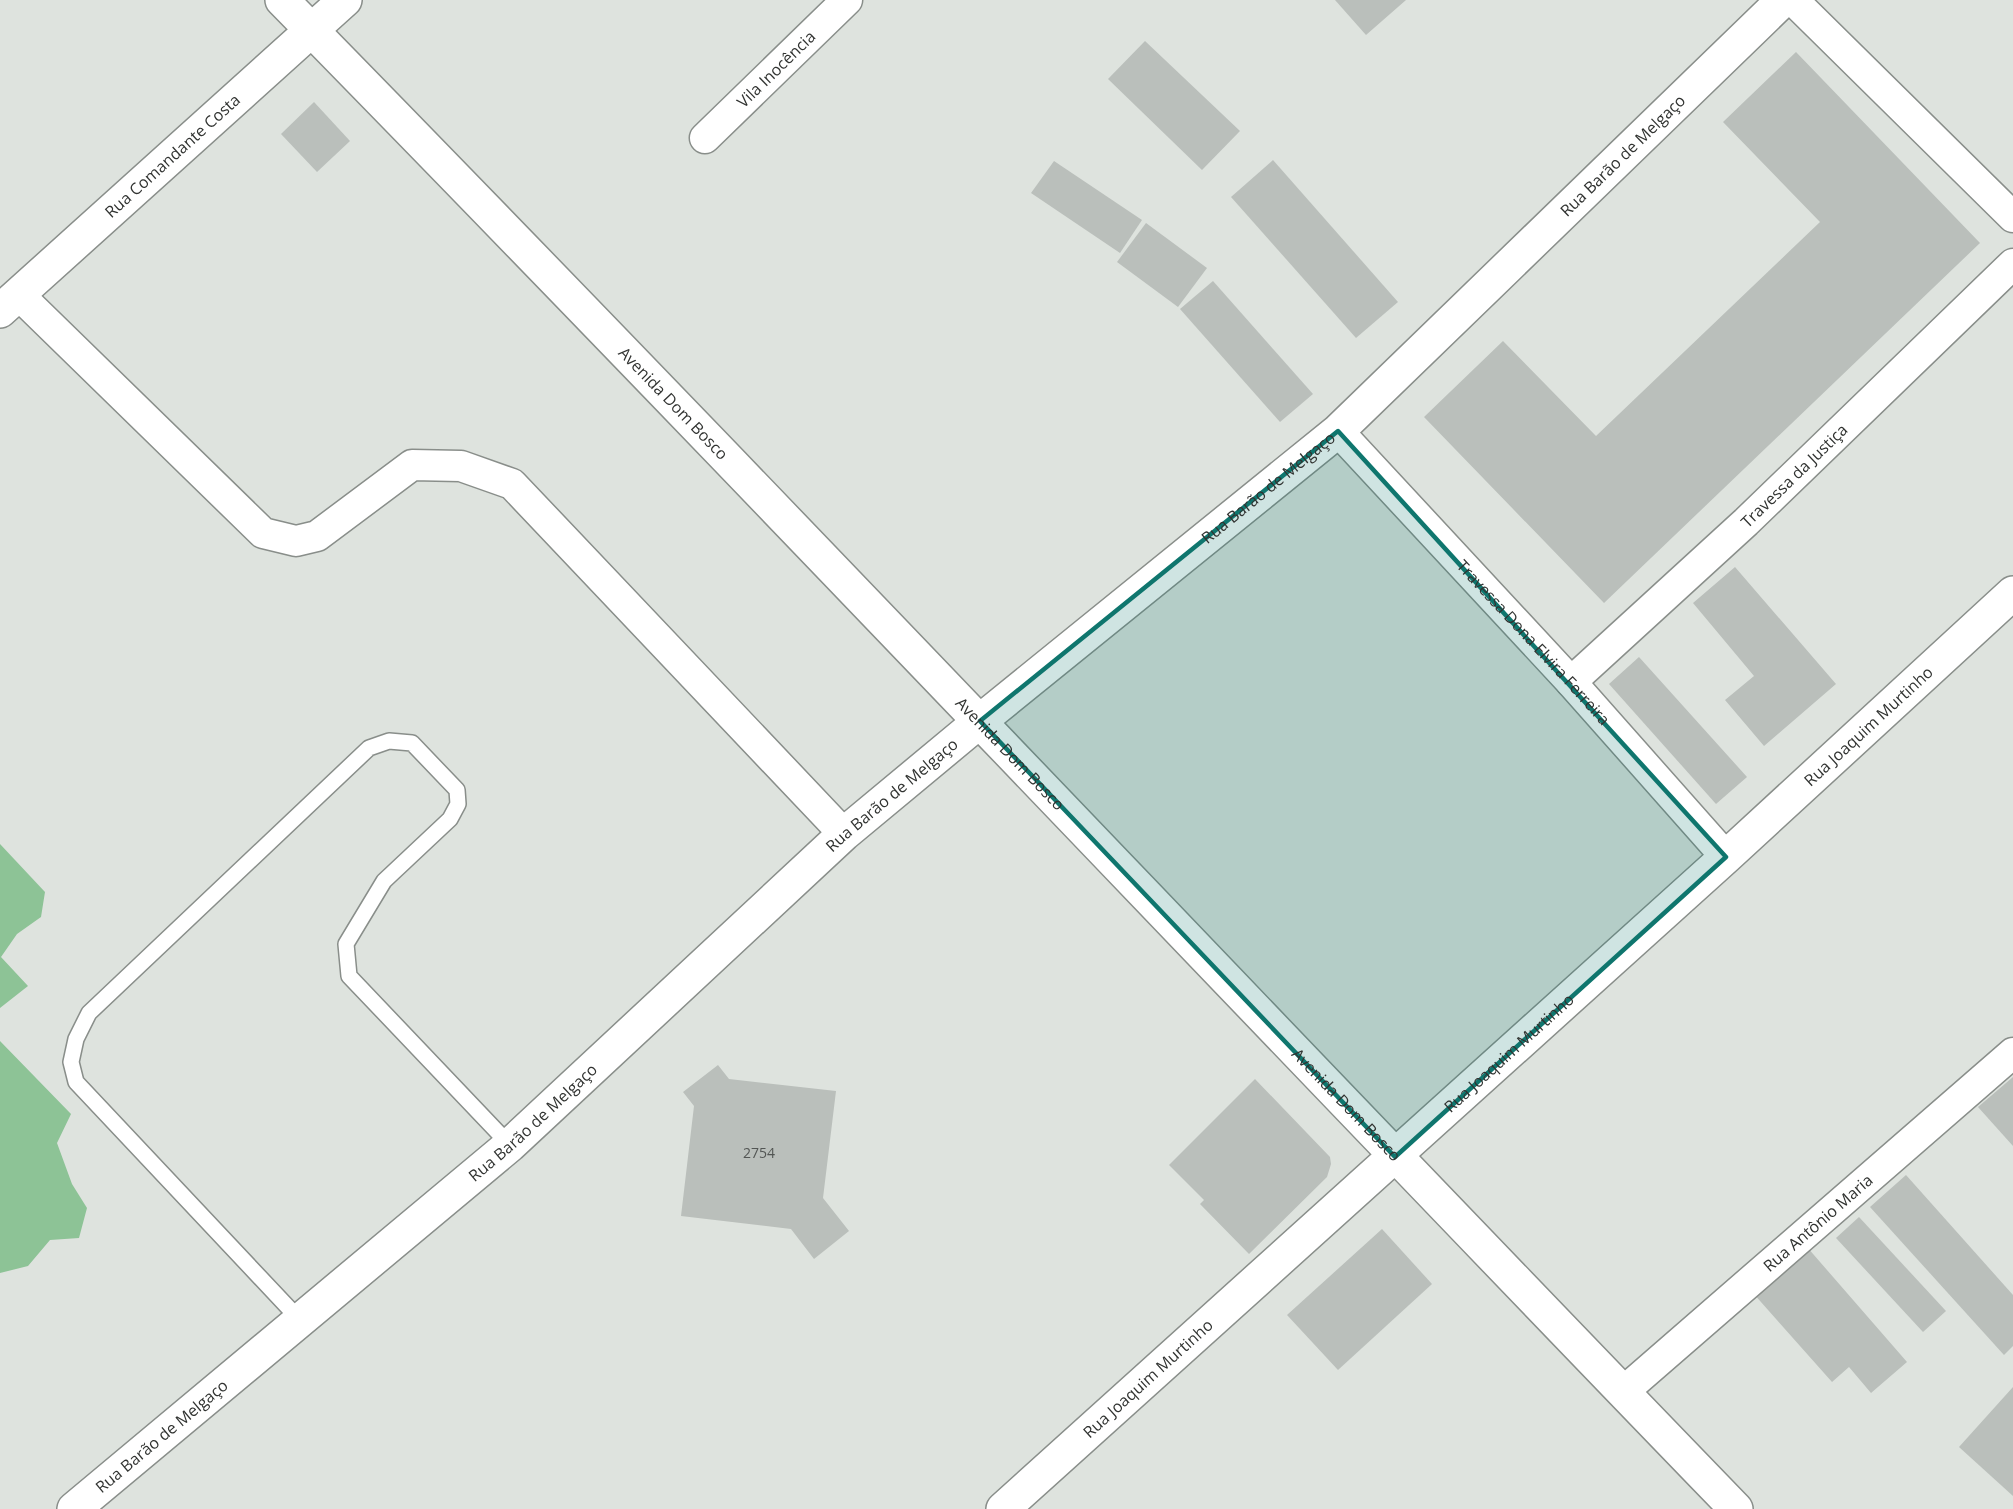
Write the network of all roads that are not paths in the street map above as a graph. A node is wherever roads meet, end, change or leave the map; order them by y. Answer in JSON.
{"nodes":[{"id":1,"x":282,"y":0,"type":"edge"},
{"id":2,"x":345,"y":0,"type":"edge"},
{"id":3,"x":847,"y":0,"type":"edge"},
{"id":4,"x":1783,"y":0,"type":"edge"},
{"id":5,"x":1793,"y":0,"type":"edge"},
{"id":6,"x":312,"y":30,"type":"junction"},
{"id":7,"x":705,"y":138,"type":"dead end"},
{"id":8,"x":2013,"y":217,"type":"edge"},
{"id":9,"x":2013,"y":264,"type":"edge"},
{"id":10,"x":9,"y":303,"type":"edge"},
{"id":11,"x":1338,"y":431,"type":"junction"},
{"id":12,"x":2013,"y":593,"type":"edge"},
{"id":13,"x":1571,"y":682,"type":"junction"},
{"id":14,"x":980,"y":721,"type":"junction"},
{"id":15,"x":844,"y":834,"type":"junction"},
{"id":16,"x":1726,"y":857,"type":"junction"},
{"id":17,"x":2013,"y":1053,"type":"edge"},
{"id":18,"x":510,"y":1144,"type":"junction"},
{"id":19,"x":1395,"y":1156,"type":"junction"},
{"id":20,"x":300,"y":1320,"type":"junction"},
{"id":21,"x":1623,"y":1392,"type":"junction"},
{"id":22,"x":74,"y":1509,"type":"edge"},
{"id":23,"x":1003,"y":1509,"type":"edge"},
{"id":24,"x":1736,"y":1509,"type":"edge"}],
"edges":[{"from":1,"to":6,"type":"street","name":"Avenida Dom Bosco"},
{"from":2,"to":6,"type":"street","name":"Rua Comandante Costa"},
{"from":3,"to":7,"type":"street","name":"Vila Inocência"},
{"from":4,"to":11,"type":"street","name":"Rua Barão de Melgaço"},
{"from":5,"to":8,"type":"street"},
{"from":6,"to":10,"type":"street","name":"Rua Comandante Costa"},
{"from":6,"to":14,"type":"street","name":"Avenida Dom Bosco"},
{"from":9,"to":13,"type":"street","name":"Travessa da Justiça"},
{"from":10,"to":15,"type":"street"},
{"from":11,"to":13,"type":"street","name":"Travessa Dona Elvira Ferreira"},
{"from":11,"to":14,"type":"street","name":"Rua Barão de Melgaço"},
{"from":12,"to":16,"type":"street","name":"Rua Joaquim Murtinho"},
{"from":13,"to":16,"type":"street","name":"Travessa Dona Elvira Ferreira"},
{"from":14,"to":15,"type":"street","name":"Rua Barão de Melgaço"},
{"from":14,"to":19,"type":"street","name":"Avenida Dom Bosco"},
{"from":15,"to":18,"type":"street","name":"Rua Barão de Melgaço"},
{"from":16,"to":19,"type":"street","name":"Rua Joaquim Murtinho"},
{"from":17,"to":21,"type":"street","name":"Rua Antônio Maria"},
{"from":18,"to":20,"type":"street","name":"Rua Barão de Melgaço"},
{"from":18,"to":20,"type":"lane"},
{"from":19,"to":21,"type":"street","name":"Avenida Dom Bosco"},
{"from":19,"to":23,"type":"street","name":"Rua Joaquim Murtinho"},
{"from":20,"to":22,"type":"street","name":"Rua Barão de Melgaço"},
{"from":21,"to":24,"type":"street","name":"Avenida Dom Bosco"}]}
